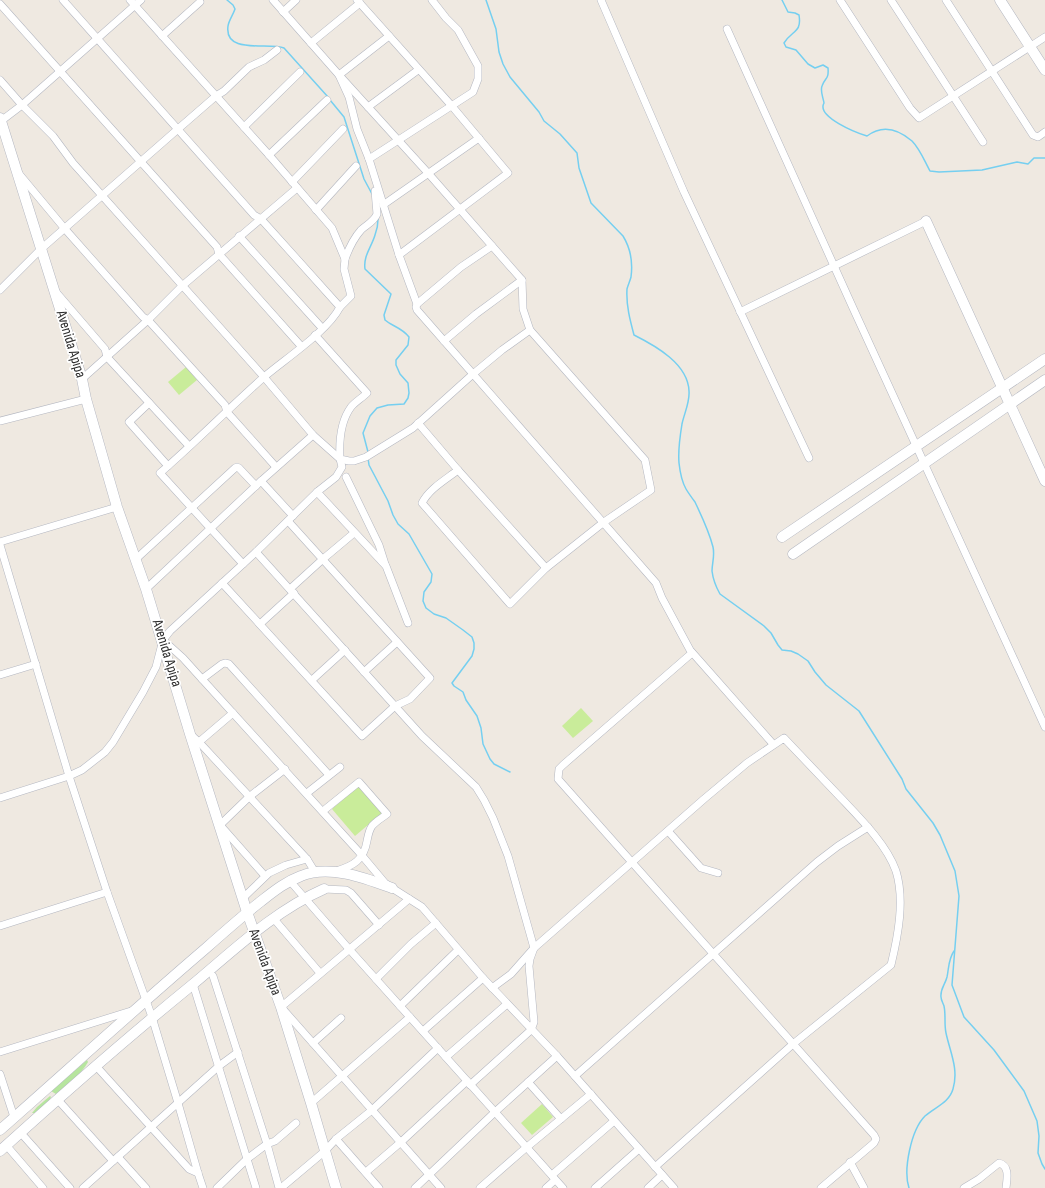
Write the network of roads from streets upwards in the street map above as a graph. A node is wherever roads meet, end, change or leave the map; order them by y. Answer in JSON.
{"nodes":[{"id":1,"x":64,"y":0,"type":"edge"},
{"id":2,"x":141,"y":0,"type":"edge"},
{"id":3,"x":273,"y":0,"type":"edge"},
{"id":4,"x":296,"y":0,"type":"edge"},
{"id":5,"x":432,"y":0,"type":"edge"},
{"id":6,"x":601,"y":0,"type":"edge"},
{"id":7,"x":840,"y":0,"type":"edge"},
{"id":8,"x":891,"y":0,"type":"edge"},
{"id":9,"x":946,"y":0,"type":"edge"},
{"id":10,"x":1000,"y":0,"type":"edge"},
{"id":11,"x":200,"y":2,"type":"dead end"},
{"id":12,"x":359,"y":2,"type":"edge"},
{"id":13,"x":132,"y":3,"type":"edge"},
{"id":14,"x":0,"y":4,"type":"edge"},
{"id":15,"x":283,"y":12,"type":"junction"},
{"id":16,"x":727,"y":29,"type":"dead end"},
{"id":17,"x":162,"y":36,"type":"junction"},
{"id":18,"x":389,"y":36,"type":"junction"},
{"id":19,"x":1045,"y":37,"type":"edge"},
{"id":20,"x":98,"y":38,"type":"junction"},
{"id":21,"x":311,"y":42,"type":"junction"},
{"id":22,"x":1030,"y":47,"type":"junction"},
{"id":23,"x":277,"y":50,"type":"dead end"},
{"id":24,"x":60,"y":70,"type":"junction"},
{"id":25,"x":418,"y":70,"type":"junction"},
{"id":26,"x":1045,"y":70,"type":"edge"},
{"id":27,"x":300,"y":72,"type":"dead end"},
{"id":28,"x":992,"y":72,"type":"junction"},
{"id":29,"x":339,"y":75,"type":"junction"},
{"id":30,"x":0,"y":80,"type":"edge"},
{"id":31,"x":216,"y":96,"type":"junction"},
{"id":32,"x":954,"y":96,"type":"junction"},
{"id":33,"x":327,"y":100,"type":"dead end"},
{"id":34,"x":22,"y":105,"type":"junction"},
{"id":35,"x":451,"y":105,"type":"junction"},
{"id":36,"x":368,"y":107,"type":"junction"},
{"id":37,"x":0,"y":119,"type":"edge"},
{"id":38,"x":244,"y":128,"type":"junction"},
{"id":39,"x":178,"y":129,"type":"junction"},
{"id":40,"x":343,"y":129,"type":"dead end"},
{"id":41,"x":1045,"y":132,"type":"edge"},
{"id":42,"x":479,"y":138,"type":"junction"},
{"id":43,"x":398,"y":141,"type":"junction"},
{"id":44,"x":983,"y":142,"type":"dead end"},
{"id":45,"x":269,"y":155,"type":"junction"},
{"id":46,"x":369,"y":159,"type":"junction"},
{"id":47,"x":142,"y":161,"type":"junction"},
{"id":48,"x":356,"y":166,"type":"dead end"},
{"id":49,"x":17,"y":171,"type":"junction"},
{"id":50,"x":428,"y":173,"type":"junction"},
{"id":51,"x":375,"y":179,"type":"junction"},
{"id":52,"x":295,"y":185,"type":"junction"},
{"id":53,"x":102,"y":196,"type":"junction"},
{"id":54,"x":383,"y":205,"type":"junction"},
{"id":55,"x":460,"y":209,"type":"junction"},
{"id":56,"x":316,"y":210,"type":"junction"},
{"id":57,"x":261,"y":219,"type":"junction"},
{"id":58,"x":926,"y":220,"type":"joint"},
{"id":59,"x":64,"y":229,"type":"junction"},
{"id":60,"x":239,"y":236,"type":"junction"},
{"id":61,"x":492,"y":246,"type":"junction"},
{"id":62,"x":41,"y":249,"type":"junction"},
{"id":63,"x":219,"y":254,"type":"junction"},
{"id":64,"x":399,"y":255,"type":"junction"},
{"id":65,"x":345,"y":259,"type":"junction"},
{"id":66,"x":833,"y":265,"type":"junction"},
{"id":67,"x":522,"y":280,"type":"junction"},
{"id":68,"x":182,"y":286,"type":"junction"},
{"id":69,"x":54,"y":289,"type":"junction"},
{"id":70,"x":0,"y":290,"type":"edge"},
{"id":71,"x":417,"y":304,"type":"junction"},
{"id":72,"x":340,"y":307,"type":"junction"},
{"id":73,"x":740,"y":312,"type":"junction"},
{"id":74,"x":148,"y":320,"type":"junction"},
{"id":75,"x":322,"y":328,"type":"junction"},
{"id":76,"x":530,"y":330,"type":"junction"},
{"id":77,"x":315,"y":336,"type":"junction"},
{"id":78,"x":444,"y":341,"type":"junction"},
{"id":79,"x":301,"y":346,"type":"junction"},
{"id":80,"x":107,"y":357,"type":"junction"},
{"id":81,"x":1045,"y":359,"type":"edge"},
{"id":82,"x":473,"y":374,"type":"junction"},
{"id":83,"x":264,"y":377,"type":"junction"},
{"id":84,"x":82,"y":379,"type":"junction"},
{"id":85,"x":1045,"y":380,"type":"edge"},
{"id":86,"x":1002,"y":388,"type":"junction"},
{"id":87,"x":86,"y":399,"type":"junction"},
{"id":88,"x":149,"y":403,"type":"junction"},
{"id":89,"x":1010,"y":404,"type":"junction"},
{"id":90,"x":227,"y":412,"type":"junction"},
{"id":91,"x":0,"y":421,"type":"edge"},
{"id":92,"x":418,"y":423,"type":"junction"},
{"id":93,"x":313,"y":434,"type":"junction"},
{"id":94,"x":189,"y":446,"type":"junction"},
{"id":95,"x":916,"y":446,"type":"junction"},
{"id":96,"x":809,"y":458,"type":"dead end"},
{"id":97,"x":340,"y":459,"type":"junction"},
{"id":98,"x":924,"y":463,"type":"junction"},
{"id":99,"x":168,"y":466,"type":"junction"},
{"id":100,"x":276,"y":467,"type":"junction"},
{"id":101,"x":458,"y":470,"type":"junction"},
{"id":102,"x":346,"y":477,"type":"dead end"},
{"id":103,"x":1045,"y":481,"type":"edge"},
{"id":104,"x":258,"y":484,"type":"junction"},
{"id":105,"x":317,"y":492,"type":"junction"},
{"id":106,"x":117,"y":507,"type":"junction"},
{"id":107,"x":192,"y":508,"type":"junction"},
{"id":108,"x":290,"y":519,"type":"junction"},
{"id":109,"x":604,"y":522,"type":"junction"},
{"id":110,"x":211,"y":529,"type":"junction"},
{"id":111,"x":354,"y":533,"type":"junction"},
{"id":112,"x":782,"y":537,"type":"dead end"},
{"id":113,"x":0,"y":542,"type":"edge"},
{"id":114,"x":0,"y":545,"type":"edge"},
{"id":115,"x":256,"y":552,"type":"junction"},
{"id":116,"x":793,"y":554,"type":"dead end"},
{"id":117,"x":136,"y":558,"type":"junction"},
{"id":118,"x":323,"y":559,"type":"junction"},
{"id":119,"x":242,"y":564,"type":"junction"},
{"id":120,"x":386,"y":566,"type":"junction"},
{"id":121,"x":546,"y":568,"type":"junction"},
{"id":122,"x":222,"y":583,"type":"junction"},
{"id":123,"x":146,"y":588,"type":"junction"},
{"id":124,"x":292,"y":591,"type":"junction"},
{"id":125,"x":408,"y":623,"type":"dead end"},
{"id":126,"x":260,"y":624,"type":"junction"},
{"id":127,"x":163,"y":640,"type":"junction"},
{"id":128,"x":397,"y":642,"type":"junction"},
{"id":129,"x":345,"y":650,"type":"junction"},
{"id":130,"x":692,"y":653,"type":"junction"},
{"id":131,"x":36,"y":664,"type":"junction"},
{"id":132,"x":364,"y":672,"type":"junction"},
{"id":133,"x":0,"y":675,"type":"edge"},
{"id":134,"x":202,"y":679,"type":"junction"},
{"id":135,"x":312,"y":680,"type":"junction"},
{"id":136,"x":395,"y":706,"type":"junction"},
{"id":137,"x":233,"y":713,"type":"junction"},
{"id":138,"x":1045,"y":727,"type":"edge"},
{"id":139,"x":190,"y":734,"type":"junction"},
{"id":140,"x":199,"y":742,"type":"junction"},
{"id":141,"x":773,"y":744,"type":"junction"},
{"id":142,"x":340,"y":766,"type":"dead end"},
{"id":143,"x":285,"y":769,"type":"junction"},
{"id":144,"x":329,"y":775,"type":"junction"},
{"id":145,"x":70,"y":776,"type":"junction"},
{"id":146,"x":307,"y":794,"type":"junction"},
{"id":147,"x":249,"y":797,"type":"junction"},
{"id":148,"x":0,"y":798,"type":"edge"},
{"id":149,"x":323,"y":811,"type":"junction"},
{"id":150,"x":220,"y":825,"type":"junction"},
{"id":151,"x":868,"y":827,"type":"junction"},
{"id":152,"x":668,"y":831,"type":"junction"},
{"id":153,"x":362,"y":856,"type":"junction"},
{"id":154,"x":307,"y":859,"type":"junction"},
{"id":155,"x":633,"y":862,"type":"junction"},
{"id":156,"x":315,"y":872,"type":"junction"},
{"id":157,"x":330,"y":872,"type":"junction"},
{"id":158,"x":718,"y":872,"type":"dead end"},
{"id":159,"x":265,"y":876,"type":"junction"},
{"id":160,"x":290,"y":881,"type":"junction"},
{"id":161,"x":392,"y":888,"type":"junction"},
{"id":162,"x":324,"y":889,"type":"joint"},
{"id":163,"x":107,"y":892,"type":"junction"},
{"id":164,"x":243,"y":898,"type":"junction"},
{"id":165,"x":304,"y":898,"type":"junction"},
{"id":166,"x":409,"y":899,"type":"junction"},
{"id":167,"x":247,"y":912,"type":"junction"},
{"id":168,"x":274,"y":919,"type":"junction"},
{"id":169,"x":436,"y":923,"type":"junction"},
{"id":170,"x":378,"y":925,"type":"junction"},
{"id":171,"x":0,"y":926,"type":"edge"},
{"id":172,"x":254,"y":933,"type":"junction"},
{"id":173,"x":534,"y":948,"type":"junction"},
{"id":174,"x":349,"y":949,"type":"junction"},
{"id":175,"x":458,"y":950,"type":"junction"},
{"id":176,"x":713,"y":954,"type":"junction"},
{"id":177,"x":320,"y":973,"type":"junction"},
{"id":178,"x":213,"y":976,"type":"dead end"},
{"id":179,"x":483,"y":978,"type":"junction"},
{"id":180,"x":376,"y":979,"type":"junction"},
{"id":181,"x":193,"y":984,"type":"junction"},
{"id":182,"x":492,"y":988,"type":"junction"},
{"id":183,"x":145,"y":1000,"type":"junction"},
{"id":184,"x":507,"y":1004,"type":"junction"},
{"id":185,"x":400,"y":1006,"type":"junction"},
{"id":186,"x":281,"y":1007,"type":"junction"},
{"id":187,"x":135,"y":1010,"type":"junction"},
{"id":188,"x":152,"y":1018,"type":"junction"},
{"id":189,"x":341,"y":1018,"type":"dead end"},
{"id":190,"x":410,"y":1018,"type":"junction"},
{"id":191,"x":531,"y":1030,"type":"junction"},
{"id":192,"x":423,"y":1031,"type":"junction"},
{"id":193,"x":313,"y":1043,"type":"junction"},
{"id":194,"x":794,"y":1044,"type":"junction"},
{"id":195,"x":438,"y":1048,"type":"junction"},
{"id":196,"x":0,"y":1052,"type":"edge"},
{"id":197,"x":238,"y":1052,"type":"junction"},
{"id":198,"x":557,"y":1056,"type":"junction"},
{"id":199,"x":446,"y":1058,"type":"junction"},
{"id":200,"x":96,"y":1066,"type":"junction"},
{"id":201,"x":219,"y":1066,"type":"junction"},
{"id":202,"x":0,"y":1074,"type":"edge"},
{"id":203,"x":342,"y":1076,"type":"junction"},
{"id":204,"x":575,"y":1076,"type":"junction"},
{"id":205,"x":528,"y":1082,"type":"junction"},
{"id":206,"x":469,"y":1083,"type":"junction"},
{"id":207,"x":591,"y":1094,"type":"junction"},
{"id":208,"x":58,"y":1100,"type":"junction"},
{"id":209,"x":178,"y":1103,"type":"junction"},
{"id":210,"x":311,"y":1103,"type":"junction"},
{"id":211,"x":372,"y":1110,"type":"junction"},
{"id":212,"x":494,"y":1112,"type":"junction"},
{"id":213,"x":14,"y":1117,"type":"junction"},
{"id":214,"x":562,"y":1119,"type":"junction"},
{"id":215,"x":614,"y":1121,"type":"junction"},
{"id":216,"x":296,"y":1123,"type":"dead end"},
{"id":217,"x":150,"y":1128,"type":"junction"},
{"id":218,"x":0,"y":1130,"type":"edge"},
{"id":219,"x":20,"y":1132,"type":"junction"},
{"id":220,"x":336,"y":1139,"type":"junction"},
{"id":221,"x":401,"y":1142,"type":"junction"},
{"id":222,"x":267,"y":1144,"type":"junction"},
{"id":223,"x":3,"y":1148,"type":"edge"},
{"id":224,"x":527,"y":1148,"type":"junction"},
{"id":225,"x":639,"y":1149,"type":"junction"},
{"id":226,"x":325,"y":1150,"type":"junction"},
{"id":227,"x":116,"y":1159,"type":"junction"},
{"id":228,"x":247,"y":1159,"type":"junction"},
{"id":229,"x":850,"y":1162,"type":"junction"},
{"id":230,"x":655,"y":1167,"type":"junction"},
{"id":231,"x":366,"y":1172,"type":"junction"},
{"id":232,"x":198,"y":1173,"type":"junction"},
{"id":233,"x":429,"y":1174,"type":"junction"},
{"id":234,"x":662,"y":1175,"type":"junction"},
{"id":235,"x":553,"y":1177,"type":"junction"},
{"id":236,"x":86,"y":1187,"type":"edge"},
{"id":237,"x":43,"y":1188,"type":"edge"},
{"id":238,"x":70,"y":1188,"type":"edge"},
{"id":239,"x":146,"y":1188,"type":"edge"},
{"id":240,"x":203,"y":1188,"type":"edge"},
{"id":241,"x":217,"y":1188,"type":"edge"},
{"id":242,"x":256,"y":1188,"type":"edge"},
{"id":243,"x":280,"y":1188,"type":"edge"},
{"id":244,"x":336,"y":1188,"type":"edge"},
{"id":245,"x":379,"y":1188,"type":"edge"},
{"id":246,"x":415,"y":1188,"type":"edge"},
{"id":247,"x":442,"y":1188,"type":"edge"},
{"id":248,"x":480,"y":1188,"type":"edge"},
{"id":249,"x":546,"y":1188,"type":"edge"},
{"id":250,"x":563,"y":1188,"type":"edge"},
{"id":251,"x":595,"y":1188,"type":"edge"},
{"id":252,"x":648,"y":1188,"type":"edge"},
{"id":253,"x":674,"y":1188,"type":"edge"},
{"id":254,"x":821,"y":1188,"type":"edge"},
{"id":255,"x":864,"y":1188,"type":"edge"},
{"id":256,"x":964,"y":1188,"type":"edge"},
{"id":257,"x":1006,"y":1188,"type":"edge"}],
"edges":[{"from":1,"to":20,"type":"street"},
{"from":2,"to":13,"type":"street"},
{"from":3,"to":15,"type":"street"},
{"from":4,"to":15,"type":"street"},
{"from":5,"to":35,"type":"street"},
{"from":6,"to":73,"type":"street"},
{"from":7,"to":32,"type":"street"},
{"from":8,"to":32,"type":"street"},
{"from":9,"to":28,"type":"street"},
{"from":10,"to":22,"type":"street"},
{"from":11,"to":17,"type":"street"},
{"from":12,"to":18,"type":"street"},
{"from":12,"to":21,"type":"street"},
{"from":13,"to":17,"type":"street"},
{"from":13,"to":20,"type":"street"},
{"from":14,"to":24,"type":"street"},
{"from":15,"to":21,"type":"street"},
{"from":16,"to":66,"type":"street"},
{"from":17,"to":31,"type":"street"},
{"from":18,"to":25,"type":"street"},
{"from":18,"to":29,"type":"street"},
{"from":19,"to":22,"type":"street"},
{"from":20,"to":24,"type":"street"},
{"from":20,"to":39,"type":"street"},
{"from":21,"to":29,"type":"street"},
{"from":22,"to":26,"type":"street"},
{"from":22,"to":28,"type":"street"},
{"from":23,"to":31,"type":"street"},
{"from":24,"to":34,"type":"street"},
{"from":24,"to":47,"type":"street"},
{"from":25,"to":35,"type":"street"},
{"from":25,"to":36,"type":"street"},
{"from":27,"to":38,"type":"street"},
{"from":28,"to":32,"type":"street"},
{"from":28,"to":41,"type":"street"},
{"from":29,"to":36,"type":"street"},
{"from":29,"to":46,"type":"street"},
{"from":30,"to":34,"type":"street"},
{"from":31,"to":38,"type":"street"},
{"from":31,"to":39,"type":"street"},
{"from":32,"to":44,"type":"street"},
{"from":33,"to":45,"type":"street"},
{"from":34,"to":37,"type":"street"},
{"from":34,"to":53,"type":"street"},
{"from":35,"to":42,"type":"street"},
{"from":35,"to":43,"type":"street"},
{"from":36,"to":43,"type":"street"},
{"from":37,"to":49,"type":"street","name":"Avenida Apipa"},
{"from":38,"to":45,"type":"street"},
{"from":39,"to":47,"type":"street"},
{"from":39,"to":57,"type":"street"},
{"from":40,"to":52,"type":"street"},
{"from":42,"to":50,"type":"street"},
{"from":42,"to":55,"type":"street"},
{"from":43,"to":46,"type":"street"},
{"from":43,"to":50,"type":"street"},
{"from":45,"to":52,"type":"street"},
{"from":46,"to":51,"type":"street"},
{"from":47,"to":53,"type":"street"},
{"from":47,"to":63,"type":"street"},
{"from":48,"to":56,"type":"street"},
{"from":49,"to":59,"type":"street"},
{"from":49,"to":62,"type":"street","name":"Avenida Apipa"},
{"from":50,"to":54,"type":"street"},
{"from":50,"to":55,"type":"street"},
{"from":51,"to":54,"type":"street"},
{"from":51,"to":65,"type":"street"},
{"from":52,"to":56,"type":"street"},
{"from":52,"to":57,"type":"street"},
{"from":53,"to":59,"type":"street"},
{"from":53,"to":68,"type":"street"},
{"from":54,"to":64,"type":"street"},
{"from":55,"to":61,"type":"street"},
{"from":55,"to":64,"type":"street"},
{"from":56,"to":65,"type":"street"},
{"from":57,"to":60,"type":"street"},
{"from":57,"to":72,"type":"street"},
{"from":58,"to":66,"type":"street"},
{"from":58,"to":86,"type":"street"},
{"from":59,"to":62,"type":"street"},
{"from":59,"to":74,"type":"street"},
{"from":60,"to":63,"type":"street"},
{"from":60,"to":75,"type":"street"},
{"from":61,"to":67,"type":"street"},
{"from":61,"to":71,"type":"street"},
{"from":62,"to":69,"type":"street","name":"Avenida Apipa"},
{"from":62,"to":70,"type":"street"},
{"from":63,"to":68,"type":"street"},
{"from":63,"to":79,"type":"street"},
{"from":64,"to":71,"type":"street"},
{"from":65,"to":72,"type":"street"},
{"from":66,"to":73,"type":"street"},
{"from":66,"to":95,"type":"street"},
{"from":67,"to":76,"type":"street"},
{"from":67,"to":78,"type":"street"},
{"from":68,"to":74,"type":"street"},
{"from":68,"to":83,"type":"street"},
{"from":69,"to":80,"type":"street"},
{"from":69,"to":84,"type":"street","name":"Avenida Apipa"},
{"from":71,"to":78,"type":"street"},
{"from":72,"to":75,"type":"street"},
{"from":73,"to":96,"type":"street"},
{"from":74,"to":80,"type":"street"},
{"from":74,"to":90,"type":"street"},
{"from":75,"to":77,"type":"street"},
{"from":76,"to":82,"type":"street"},
{"from":76,"to":109,"type":"street"},
{"from":77,"to":79,"type":"street"},
{"from":77,"to":97,"type":"street"},
{"from":78,"to":82,"type":"street"},
{"from":79,"to":83,"type":"street"},
{"from":80,"to":84,"type":"street"},
{"from":80,"to":88,"type":"street"},
{"from":81,"to":86,"type":"street"},
{"from":82,"to":92,"type":"street"},
{"from":82,"to":109,"type":"street"},
{"from":83,"to":90,"type":"street"},
{"from":83,"to":93,"type":"street"},
{"from":84,"to":87,"type":"street","name":"Avenida Apipa"},
{"from":85,"to":89,"type":"street"},
{"from":86,"to":89,"type":"street"},
{"from":86,"to":95,"type":"street"},
{"from":87,"to":91,"type":"street"},
{"from":87,"to":106,"type":"street","name":"Avenida Apipa"},
{"from":88,"to":94,"type":"street"},
{"from":88,"to":99,"type":"street"},
{"from":89,"to":98,"type":"street"},
{"from":89,"to":103,"type":"street"},
{"from":90,"to":94,"type":"street"},
{"from":90,"to":100,"type":"street"},
{"from":92,"to":97,"type":"street"},
{"from":92,"to":101,"type":"street"},
{"from":93,"to":97,"type":"street"},
{"from":93,"to":100,"type":"street"},
{"from":94,"to":99,"type":"street"},
{"from":95,"to":98,"type":"street"},
{"from":95,"to":112,"type":"street"},
{"from":97,"to":105,"type":"street"},
{"from":98,"to":116,"type":"street"},
{"from":98,"to":138,"type":"street"},
{"from":99,"to":107,"type":"street"},
{"from":100,"to":104,"type":"street"},
{"from":101,"to":121,"type":"street"},
{"from":101,"to":121,"type":"street"},
{"from":102,"to":120,"type":"street"},
{"from":104,"to":107,"type":"street"},
{"from":104,"to":108,"type":"street"},
{"from":104,"to":110,"type":"street"},
{"from":105,"to":108,"type":"street"},
{"from":105,"to":111,"type":"street"},
{"from":106,"to":113,"type":"street"},
{"from":106,"to":117,"type":"street","name":"Avenida Apipa"},
{"from":107,"to":110,"type":"street"},
{"from":107,"to":117,"type":"street"},
{"from":108,"to":115,"type":"street"},
{"from":108,"to":118,"type":"street"},
{"from":109,"to":121,"type":"street"},
{"from":109,"to":130,"type":"street"},
{"from":110,"to":119,"type":"street"},
{"from":110,"to":123,"type":"street"},
{"from":111,"to":118,"type":"street"},
{"from":111,"to":120,"type":"street"},
{"from":114,"to":131,"type":"street"},
{"from":115,"to":119,"type":"street"},
{"from":115,"to":124,"type":"street"},
{"from":117,"to":123,"type":"street","name":"Avenida Apipa"},
{"from":118,"to":124,"type":"street"},
{"from":118,"to":128,"type":"street"},
{"from":119,"to":122,"type":"street"},
{"from":120,"to":125,"type":"street"},
{"from":122,"to":126,"type":"street"},
{"from":122,"to":127,"type":"street"},
{"from":123,"to":127,"type":"street","name":"Avenida Apipa"},
{"from":124,"to":126,"type":"street"},
{"from":124,"to":129,"type":"street"},
{"from":126,"to":135,"type":"street"},
{"from":127,"to":134,"type":"street"},
{"from":127,"to":139,"type":"street","name":"Avenida Apipa"},
{"from":127,"to":145,"type":"street"},
{"from":128,"to":132,"type":"street"},
{"from":128,"to":136,"type":"street"},
{"from":129,"to":132,"type":"street"},
{"from":129,"to":135,"type":"street"},
{"from":130,"to":141,"type":"street"},
{"from":130,"to":155,"type":"street"},
{"from":131,"to":133,"type":"street"},
{"from":131,"to":145,"type":"street"},
{"from":132,"to":136,"type":"street"},
{"from":134,"to":137,"type":"street"},
{"from":134,"to":144,"type":"street"},
{"from":135,"to":136,"type":"street"},
{"from":136,"to":173,"type":"street"},
{"from":137,"to":140,"type":"street"},
{"from":137,"to":143,"type":"street"},
{"from":139,"to":140,"type":"street"},
{"from":139,"to":150,"type":"street","name":"Avenida Apipa"},
{"from":140,"to":147,"type":"street"},
{"from":141,"to":151,"type":"street"},
{"from":141,"to":152,"type":"street"},
{"from":142,"to":144,"type":"street"},
{"from":143,"to":146,"type":"street"},
{"from":143,"to":147,"type":"street"},
{"from":144,"to":146,"type":"street"},
{"from":145,"to":148,"type":"street"},
{"from":145,"to":163,"type":"street"},
{"from":146,"to":149,"type":"street"},
{"from":147,"to":150,"type":"street"},
{"from":147,"to":154,"type":"street"},
{"from":149,"to":153,"type":"street"},
{"from":149,"to":153,"type":"street"},
{"from":150,"to":159,"type":"street"},
{"from":150,"to":164,"type":"street","name":"Avenida Apipa"},
{"from":151,"to":176,"type":"street"},
{"from":151,"to":194,"type":"street"},
{"from":152,"to":155,"type":"street"},
{"from":152,"to":158,"type":"street"},
{"from":153,"to":157,"type":"street"},
{"from":153,"to":161,"type":"street"},
{"from":154,"to":156,"type":"street"},
{"from":154,"to":159,"type":"street"},
{"from":155,"to":173,"type":"street"},
{"from":155,"to":176,"type":"street"},
{"from":156,"to":157,"type":"street"},
{"from":156,"to":160,"type":"street"},
{"from":157,"to":161,"type":"street"},
{"from":159,"to":164,"type":"street"},
{"from":160,"to":165,"type":"street"},
{"from":160,"to":167,"type":"street"},
{"from":161,"to":166,"type":"street"},
{"from":162,"to":165,"type":"street"},
{"from":162,"to":170,"type":"street"},
{"from":163,"to":171,"type":"street"},
{"from":163,"to":183,"type":"street"},
{"from":164,"to":167,"type":"street","name":"Avenida Apipa"},
{"from":165,"to":168,"type":"street"},
{"from":165,"to":174,"type":"street"},
{"from":166,"to":169,"type":"street"},
{"from":166,"to":170,"type":"street"},
{"from":167,"to":172,"type":"street","name":"Avenida Apipa"},
{"from":167,"to":183,"type":"street"},
{"from":168,"to":172,"type":"street"},
{"from":168,"to":177,"type":"street"},
{"from":169,"to":175,"type":"street"},
{"from":169,"to":180,"type":"street"},
{"from":170,"to":174,"type":"street"},
{"from":172,"to":181,"type":"street"},
{"from":172,"to":186,"type":"street","name":"Avenida Apipa"},
{"from":173,"to":182,"type":"street"},
{"from":173,"to":191,"type":"street"},
{"from":174,"to":177,"type":"street"},
{"from":174,"to":180,"type":"street"},
{"from":175,"to":179,"type":"street"},
{"from":175,"to":185,"type":"street"},
{"from":176,"to":194,"type":"street"},
{"from":176,"to":204,"type":"street"},
{"from":177,"to":186,"type":"street"},
{"from":178,"to":197,"type":"street"},
{"from":179,"to":182,"type":"street"},
{"from":179,"to":192,"type":"street"},
{"from":180,"to":185,"type":"street"},
{"from":181,"to":188,"type":"street"},
{"from":181,"to":201,"type":"street"},
{"from":182,"to":184,"type":"street"},
{"from":183,"to":187,"type":"street"},
{"from":183,"to":188,"type":"street"},
{"from":184,"to":191,"type":"street"},
{"from":184,"to":199,"type":"street"},
{"from":185,"to":190,"type":"street"},
{"from":186,"to":193,"type":"street"},
{"from":186,"to":210,"type":"street","name":"Avenida Apipa"},
{"from":187,"to":196,"type":"street"},
{"from":187,"to":213,"type":"street"},
{"from":188,"to":200,"type":"street"},
{"from":188,"to":209,"type":"street"},
{"from":189,"to":193,"type":"street"},
{"from":190,"to":192,"type":"street"},
{"from":190,"to":203,"type":"street"},
{"from":191,"to":198,"type":"street"},
{"from":191,"to":206,"type":"street"},
{"from":192,"to":195,"type":"street"},
{"from":193,"to":203,"type":"street"},
{"from":194,"to":229,"type":"street"},
{"from":194,"to":230,"type":"street"},
{"from":195,"to":199,"type":"street"},
{"from":195,"to":211,"type":"street"},
{"from":197,"to":201,"type":"street"},
{"from":197,"to":222,"type":"street"},
{"from":198,"to":204,"type":"street"},
{"from":198,"to":205,"type":"street"},
{"from":199,"to":206,"type":"street"},
{"from":200,"to":208,"type":"street"},
{"from":200,"to":217,"type":"street"},
{"from":201,"to":209,"type":"street"},
{"from":201,"to":228,"type":"street"},
{"from":202,"to":213,"type":"street"},
{"from":203,"to":210,"type":"street"},
{"from":203,"to":211,"type":"street"},
{"from":204,"to":207,"type":"street"},
{"from":205,"to":212,"type":"street"},
{"from":205,"to":214,"type":"street"},
{"from":206,"to":212,"type":"street"},
{"from":206,"to":221,"type":"street"},
{"from":207,"to":214,"type":"street"},
{"from":207,"to":215,"type":"street"},
{"from":208,"to":219,"type":"street"},
{"from":208,"to":227,"type":"street"},
{"from":209,"to":217,"type":"street"},
{"from":209,"to":232,"type":"street"},
{"from":210,"to":226,"type":"street","name":"Avenida Apipa"},
{"from":211,"to":220,"type":"street"},
{"from":211,"to":221,"type":"street"},
{"from":212,"to":224,"type":"street"},
{"from":212,"to":233,"type":"street"},
{"from":213,"to":218,"type":"street"},
{"from":214,"to":224,"type":"street"},
{"from":215,"to":225,"type":"street"},
{"from":215,"to":235,"type":"street"},
{"from":216,"to":222,"type":"street"},
{"from":217,"to":227,"type":"street"},
{"from":217,"to":232,"type":"street"},
{"from":219,"to":223,"type":"street"},
{"from":219,"to":238,"type":"street"},
{"from":220,"to":226,"type":"street"},
{"from":220,"to":231,"type":"street"},
{"from":221,"to":231,"type":"street"},
{"from":221,"to":233,"type":"street"},
{"from":222,"to":228,"type":"street"},
{"from":222,"to":243,"type":"street"},
{"from":223,"to":237,"type":"street"},
{"from":224,"to":235,"type":"street"},
{"from":224,"to":248,"type":"street"},
{"from":225,"to":230,"type":"street"},
{"from":225,"to":251,"type":"street"},
{"from":226,"to":243,"type":"street"},
{"from":226,"to":244,"type":"street","name":"Avenida Apipa"},
{"from":227,"to":236,"type":"street"},
{"from":227,"to":239,"type":"street"},
{"from":228,"to":241,"type":"street"},
{"from":228,"to":242,"type":"street"},
{"from":229,"to":254,"type":"street"},
{"from":229,"to":255,"type":"street"},
{"from":230,"to":234,"type":"street"},
{"from":231,"to":245,"type":"street"},
{"from":232,"to":240,"type":"street"},
{"from":233,"to":246,"type":"street"},
{"from":233,"to":247,"type":"street"},
{"from":234,"to":252,"type":"street"},
{"from":234,"to":253,"type":"street"},
{"from":235,"to":249,"type":"street"},
{"from":235,"to":250,"type":"street"},
{"from":256,"to":257,"type":"street"}]}
